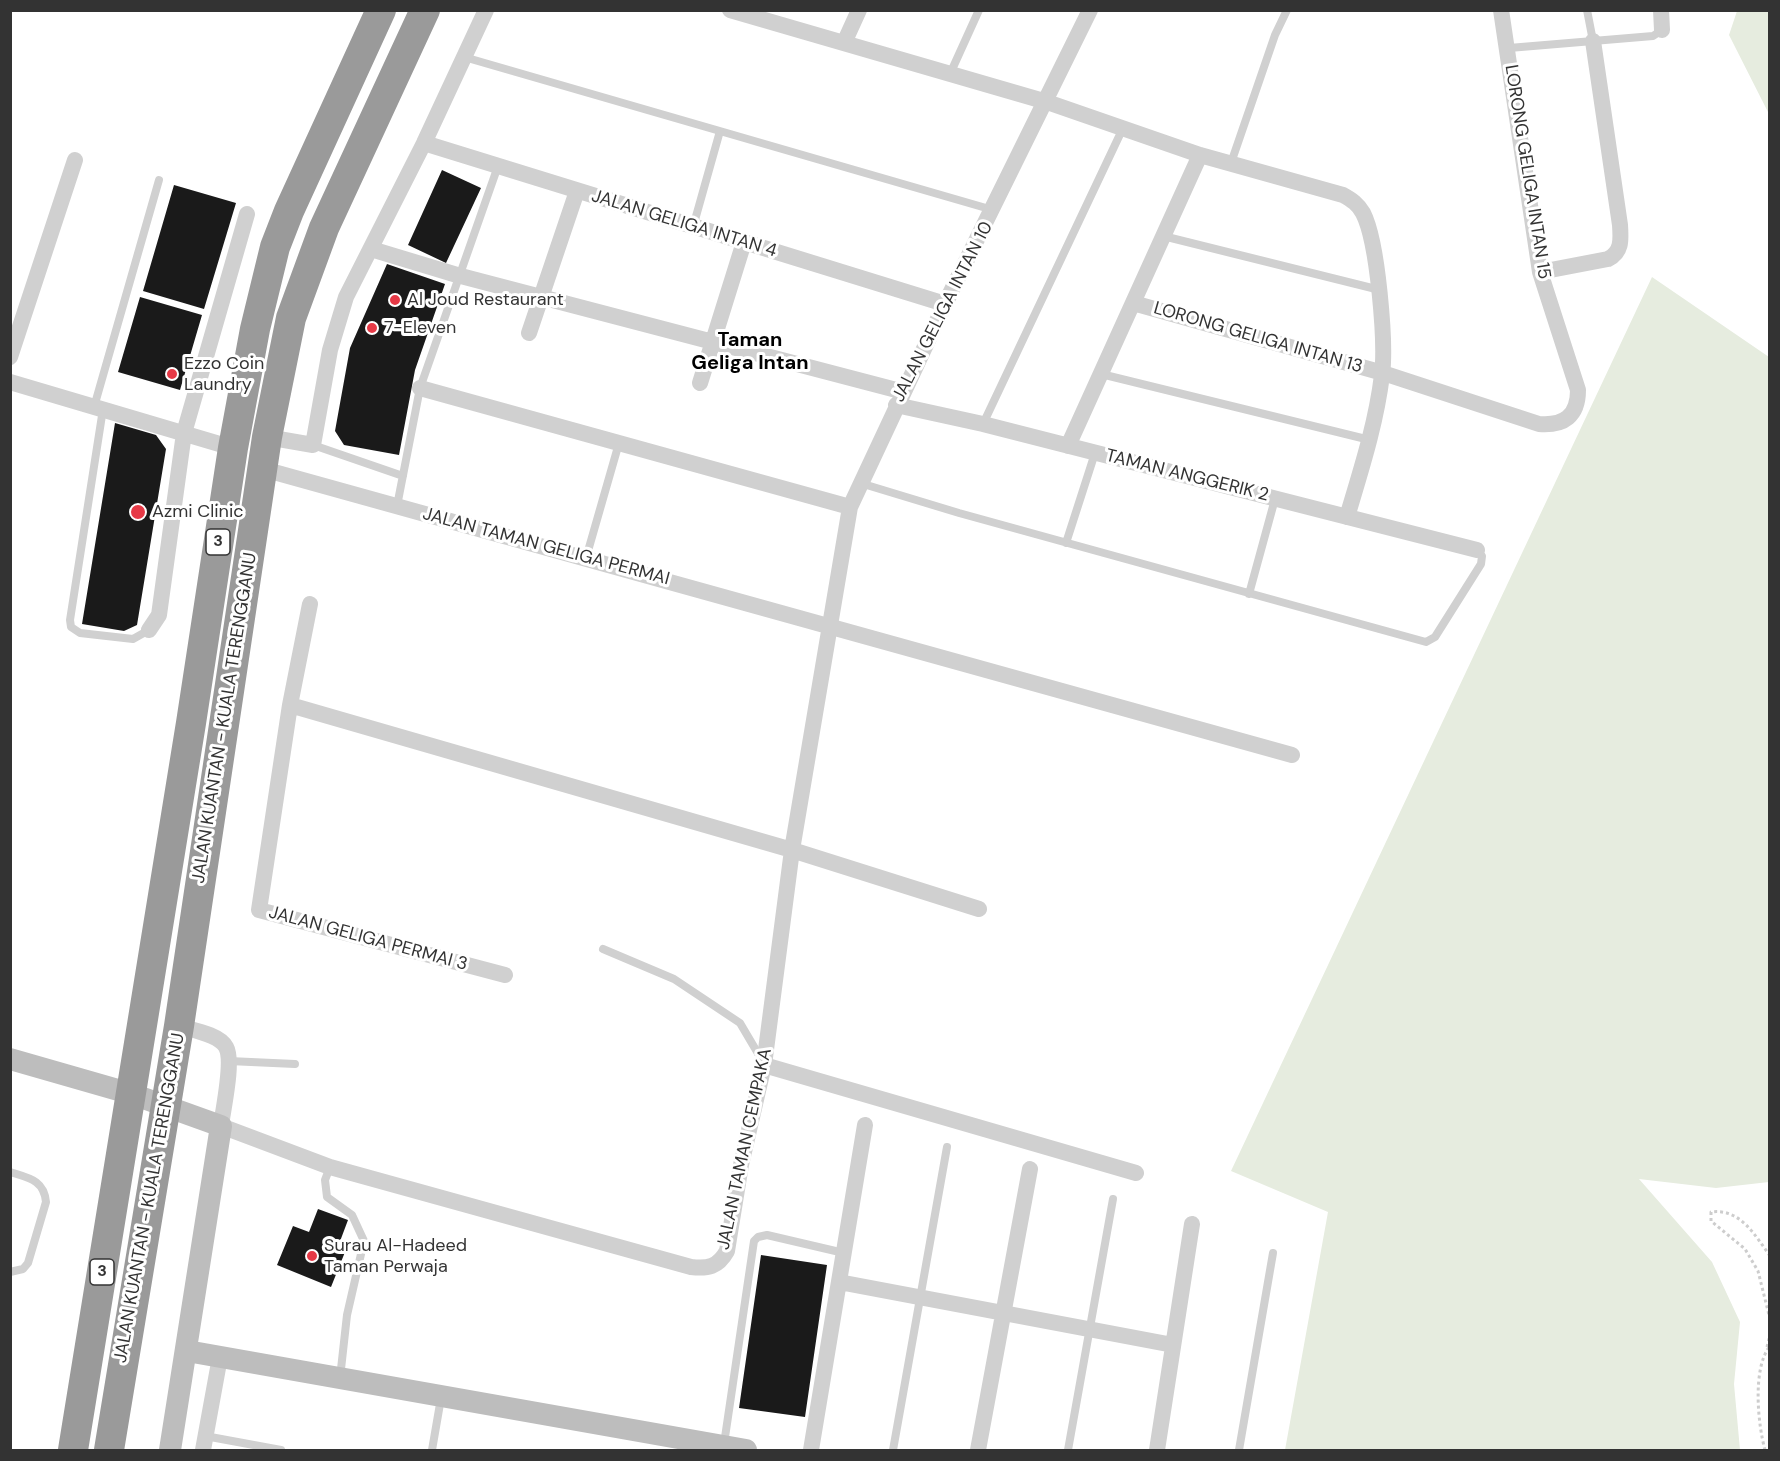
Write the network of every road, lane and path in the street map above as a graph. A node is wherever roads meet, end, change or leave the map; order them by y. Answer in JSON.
{"nodes":[{"id":1,"x":381,"y":10,"type":"edge"},
{"id":2,"x":425,"y":10,"type":"edge"},
{"id":3,"x":486,"y":10,"type":"edge"},
{"id":4,"x":730,"y":10,"type":"edge"},
{"id":5,"x":859,"y":10,"type":"edge"},
{"id":6,"x":979,"y":10,"type":"edge"},
{"id":7,"x":1090,"y":10,"type":"edge"},
{"id":8,"x":1287,"y":10,"type":"edge"},
{"id":9,"x":1501,"y":10,"type":"edge"},
{"id":10,"x":1587,"y":10,"type":"edge"},
{"id":11,"x":1661,"y":10,"type":"edge"},
{"id":12,"x":758,"y":14,"type":"edge"},
{"id":13,"x":1662,"y":30,"type":"joint"},
{"id":14,"x":1593,"y":41,"type":"junction"},
{"id":15,"x":844,"y":43,"type":"junction"},
{"id":16,"x":1509,"y":48,"type":"junction"},
{"id":17,"x":464,"y":57,"type":"junction"},
{"id":18,"x":950,"y":74,"type":"junction"},
{"id":19,"x":1047,"y":102,"type":"junction"},
{"id":20,"x":1123,"y":128,"type":"junction"},
{"id":21,"x":720,"y":131,"type":"junction"},
{"id":22,"x":424,"y":143,"type":"junction"},
{"id":23,"x":1200,"y":155,"type":"junction"},
{"id":24,"x":75,"y":160,"type":"dead end"},
{"id":25,"x":1231,"y":163,"type":"junction"},
{"id":26,"x":498,"y":166,"type":"junction"},
{"id":27,"x":159,"y":180,"type":"dead end"},
{"id":28,"x":577,"y":190,"type":"junction"},
{"id":29,"x":994,"y":210,"type":"junction"},
{"id":30,"x":247,"y":214,"type":"dead end"},
{"id":31,"x":693,"y":227,"type":"junction"},
{"id":32,"x":1163,"y":236,"type":"junction"},
{"id":33,"x":744,"y":243,"type":"junction"},
{"id":34,"x":371,"y":249,"type":"junction"},
{"id":35,"x":1540,"y":272,"type":"junction"},
{"id":36,"x":458,"y":275,"type":"junction"},
{"id":37,"x":1380,"y":291,"type":"junction"},
{"id":38,"x":542,"y":297,"type":"junction"},
{"id":39,"x":1133,"y":303,"type":"junction"},
{"id":40,"x":945,"y":304,"type":"junction"},
{"id":41,"x":530,"y":333,"type":"dead end"},
{"id":42,"x":713,"y":341,"type":"junction"},
{"id":43,"x":10,"y":357,"type":"edge"},
{"id":44,"x":1101,"y":374,"type":"junction"},
{"id":45,"x":1383,"y":374,"type":"junction"},
{"id":46,"x":10,"y":382,"type":"edge"},
{"id":47,"x":700,"y":382,"type":"dead end"},
{"id":48,"x":420,"y":388,"type":"junction"},
{"id":49,"x":900,"y":399,"type":"junction"},
{"id":50,"x":98,"y":408,"type":"junction"},
{"id":51,"x":982,"y":424,"type":"junction"},
{"id":52,"x":184,"y":433,"type":"junction"},
{"id":53,"x":267,"y":437,"type":"junction"},
{"id":54,"x":1370,"y":440,"type":"junction"},
{"id":55,"x":619,"y":443,"type":"junction"},
{"id":56,"x":314,"y":445,"type":"junction"},
{"id":57,"x":1068,"y":446,"type":"junction"},
{"id":58,"x":233,"y":448,"type":"junction"},
{"id":59,"x":1095,"y":453,"type":"junction"},
{"id":60,"x":263,"y":469,"type":"junction"},
{"id":61,"x":403,"y":476,"type":"junction"},
{"id":62,"x":860,"y":483,"type":"junction"},
{"id":63,"x":1275,"y":499,"type":"junction"},
{"id":64,"x":397,"y":506,"type":"junction"},
{"id":65,"x":850,"y":507,"type":"junction"},
{"id":66,"x":1347,"y":517,"type":"junction"},
{"id":67,"x":1066,"y":543,"type":"junction"},
{"id":68,"x":1477,"y":550,"type":"joint"},
{"id":69,"x":586,"y":558,"type":"junction"},
{"id":70,"x":1249,"y":594,"type":"junction"},
{"id":71,"x":310,"y":604,"type":"dead end"},
{"id":72,"x":828,"y":625,"type":"junction"},
{"id":73,"x":149,"y":630,"type":"joint"},
{"id":74,"x":290,"y":705,"type":"junction"},
{"id":75,"x":1292,"y":755,"type":"dead end"},
{"id":76,"x":792,"y":850,"type":"junction"},
{"id":77,"x":979,"y":909,"type":"dead end"},
{"id":78,"x":603,"y":949,"type":"dead end"},
{"id":79,"x":505,"y":975,"type":"dead end"},
{"id":80,"x":179,"y":1026,"type":"junction"},
{"id":81,"x":10,"y":1059,"type":"edge"},
{"id":82,"x":229,"y":1061,"type":"junction"},
{"id":83,"x":295,"y":1064,"type":"dead end"},
{"id":84,"x":764,"y":1065,"type":"junction"},
{"id":85,"x":132,"y":1094,"type":"junction"},
{"id":86,"x":164,"y":1106,"type":"junction"},
{"id":87,"x":865,"y":1125,"type":"dead end"},
{"id":88,"x":221,"y":1126,"type":"junction"},
{"id":89,"x":947,"y":1148,"type":"dead end"},
{"id":90,"x":330,"y":1167,"type":"junction"},
{"id":91,"x":1030,"y":1169,"type":"dead end"},
{"id":92,"x":10,"y":1172,"type":"edge"},
{"id":93,"x":1136,"y":1173,"type":"dead end"},
{"id":94,"x":1113,"y":1199,"type":"dead end"},
{"id":95,"x":1192,"y":1224,"type":"dead end"},
{"id":96,"x":844,"y":1253,"type":"junction"},
{"id":97,"x":1273,"y":1253,"type":"dead end"},
{"id":98,"x":1770,"y":1256,"type":"edge"},
{"id":99,"x":10,"y":1272,"type":"edge"},
{"id":100,"x":839,"y":1282,"type":"junction"},
{"id":101,"x":920,"y":1297,"type":"junction"},
{"id":102,"x":1003,"y":1312,"type":"junction"},
{"id":103,"x":1770,"y":1319,"type":"edge"},
{"id":104,"x":1088,"y":1329,"type":"junction"},
{"id":105,"x":1770,"y":1335,"type":"edge"},
{"id":106,"x":1173,"y":1345,"type":"junction"},
{"id":107,"x":1768,"y":1347,"type":"edge"},
{"id":108,"x":187,"y":1351,"type":"junction"},
{"id":109,"x":220,"y":1357,"type":"junction"},
{"id":110,"x":340,"y":1378,"type":"junction"},
{"id":111,"x":442,"y":1396,"type":"junction"},
{"id":112,"x":204,"y":1443,"type":"edge"},
{"id":113,"x":676,"y":1444,"type":"edge"},
{"id":114,"x":723,"y":1446,"type":"junction"},
{"id":115,"x":73,"y":1450,"type":"edge"},
{"id":116,"x":109,"y":1450,"type":"edge"},
{"id":117,"x":170,"y":1450,"type":"edge"},
{"id":118,"x":280,"y":1450,"type":"edge"},
{"id":119,"x":432,"y":1450,"type":"edge"},
{"id":120,"x":746,"y":1450,"type":"edge"},
{"id":121,"x":812,"y":1450,"type":"edge"},
{"id":122,"x":893,"y":1450,"type":"edge"},
{"id":123,"x":978,"y":1450,"type":"edge"},
{"id":124,"x":1068,"y":1450,"type":"edge"},
{"id":125,"x":1157,"y":1450,"type":"edge"},
{"id":126,"x":1239,"y":1450,"type":"edge"},
{"id":127,"x":1765,"y":1450,"type":"edge"}],
"edges":[{"from":1,"to":58,"type":"highway","name":"JALAN KUANTAN - KUALA TERENGGANU","number":"3"},
{"from":2,"to":53,"type":"highway","name":"JALAN KUANTAN - KUALA TERENGGANU","number":"3"},
{"from":3,"to":17,"type":"street"},
{"from":4,"to":12,"type":"street"},
{"from":5,"to":15,"type":"street"},
{"from":6,"to":18,"type":"lane"},
{"from":7,"to":19,"type":"street","name":"JALAN GELIGA INTAN 10"},
{"from":8,"to":25,"type":"lane"},
{"from":9,"to":16,"type":"street","name":"LORONG GELIGA INTAN 15"},
{"from":10,"to":14,"type":"lane"},
{"from":11,"to":13,"type":"street"},
{"from":12,"to":15,"type":"street"},
{"from":13,"to":14,"type":"lane"},
{"from":14,"to":16,"type":"lane"},
{"from":14,"to":35,"type":"street"},
{"from":15,"to":18,"type":"street"},
{"from":16,"to":35,"type":"street","name":"LORONG GELIGA INTAN 15"},
{"from":17,"to":21,"type":"lane"},
{"from":17,"to":22,"type":"street"},
{"from":18,"to":19,"type":"street"},
{"from":19,"to":20,"type":"street"},
{"from":19,"to":29,"type":"street","name":"JALAN GELIGA INTAN 10"},
{"from":20,"to":23,"type":"street"},
{"from":20,"to":51,"type":"lane"},
{"from":21,"to":29,"type":"lane"},
{"from":21,"to":31,"type":"lane"},
{"from":22,"to":26,"type":"street","name":"JALAN GELIGA INTAN 4"},
{"from":22,"to":34,"type":"street"},
{"from":23,"to":25,"type":"street"},
{"from":23,"to":32,"type":"street"},
{"from":24,"to":43,"type":"street"},
{"from":25,"to":37,"type":"street"},
{"from":26,"to":28,"type":"street","name":"JALAN GELIGA INTAN 4"},
{"from":26,"to":36,"type":"lane"},
{"from":27,"to":50,"type":"lane"},
{"from":28,"to":31,"type":"street","name":"JALAN GELIGA INTAN 4"},
{"from":28,"to":38,"type":"street"},
{"from":29,"to":40,"type":"street","name":"JALAN GELIGA INTAN 10"},
{"from":30,"to":52,"type":"street"},
{"from":31,"to":33,"type":"street","name":"JALAN GELIGA INTAN 4"},
{"from":32,"to":37,"type":"lane"},
{"from":32,"to":39,"type":"street"},
{"from":33,"to":40,"type":"street","name":"JALAN GELIGA INTAN 4"},
{"from":33,"to":42,"type":"street"},
{"from":34,"to":36,"type":"street","name":"TAMAN ANGGERIK 2"},
{"from":34,"to":56,"type":"street"},
{"from":35,"to":45,"type":"street","name":"LORONG GELIGA INTAN 15"},
{"from":36,"to":38,"type":"street","name":"TAMAN ANGGERIK 2"},
{"from":36,"to":48,"type":"lane"},
{"from":37,"to":45,"type":"street"},
{"from":38,"to":41,"type":"street"},
{"from":38,"to":42,"type":"street","name":"TAMAN ANGGERIK 2"},
{"from":39,"to":44,"type":"street"},
{"from":39,"to":45,"type":"street","name":"LORONG GELIGA INTAN 13"},
{"from":40,"to":49,"type":"street","name":"JALAN GELIGA INTAN 10"},
{"from":42,"to":47,"type":"street"},
{"from":42,"to":49,"type":"street","name":"TAMAN ANGGERIK 2"},
{"from":44,"to":54,"type":"lane"},
{"from":44,"to":57,"type":"street"},
{"from":45,"to":54,"type":"street"},
{"from":46,"to":50,"type":"street"},
{"from":48,"to":55,"type":"street"},
{"from":48,"to":61,"type":"lane"},
{"from":49,"to":51,"type":"street","name":"TAMAN ANGGERIK 2"},
{"from":49,"to":62,"type":"street","name":"JALAN GELIGA INTAN 10"},
{"from":50,"to":52,"type":"street"},
{"from":50,"to":73,"type":"lane"},
{"from":51,"to":57,"type":"street","name":"TAMAN ANGGERIK 2"},
{"from":52,"to":58,"type":"street"},
{"from":52,"to":73,"type":"street"},
{"from":53,"to":56,"type":"street"},
{"from":53,"to":60,"type":"highway","name":"JALAN KUANTAN - KUALA TERENGGANU","number":"3"},
{"from":54,"to":66,"type":"street"},
{"from":55,"to":65,"type":"street"},
{"from":55,"to":69,"type":"lane"},
{"from":56,"to":61,"type":"lane"},
{"from":57,"to":59,"type":"street","name":"TAMAN ANGGERIK 2"},
{"from":58,"to":85,"type":"highway","name":"JALAN KUANTAN - KUALA TERENGGANU","number":"3"},
{"from":59,"to":63,"type":"street","name":"TAMAN ANGGERIK 2"},
{"from":59,"to":67,"type":"lane"},
{"from":60,"to":64,"type":"street","name":"JALAN TAMAN GELIGA PERMAI"},
{"from":60,"to":80,"type":"highway","name":"JALAN KUANTAN - KUALA TERENGGANU","number":"3"},
{"from":61,"to":64,"type":"lane"},
{"from":62,"to":65,"type":"street","name":"JALAN GELIGA INTAN 10"},
{"from":62,"to":67,"type":"lane"},
{"from":63,"to":66,"type":"street","name":"TAMAN ANGGERIK 2"},
{"from":63,"to":70,"type":"lane"},
{"from":64,"to":69,"type":"street","name":"JALAN TAMAN GELIGA PERMAI"},
{"from":65,"to":72,"type":"street","name":"JALAN GELIGA INTAN 10"},
{"from":66,"to":68,"type":"street","name":"TAMAN ANGGERIK 2"},
{"from":67,"to":70,"type":"lane"},
{"from":68,"to":70,"type":"lane"},
{"from":69,"to":72,"type":"street","name":"JALAN TAMAN GELIGA PERMAI"},
{"from":71,"to":74,"type":"street"},
{"from":72,"to":75,"type":"street","name":"JALAN TAMAN GELIGA PERMAI"},
{"from":72,"to":76,"type":"street","name":"JALAN TAMAN CEMPAKA"},
{"from":74,"to":76,"type":"street"},
{"from":74,"to":79,"type":"street","name":"JALAN GELIGA PERMAI 3"},
{"from":76,"to":77,"type":"street"},
{"from":76,"to":84,"type":"street","name":"JALAN TAMAN CEMPAKA"},
{"from":78,"to":84,"type":"lane"},
{"from":80,"to":82,"type":"street"},
{"from":80,"to":86,"type":"highway","name":"JALAN KUANTAN - KUALA TERENGGANU","number":"3"},
{"from":81,"to":85,"type":"street"},
{"from":82,"to":83,"type":"lane"},
{"from":82,"to":88,"type":"street"},
{"from":84,"to":90,"type":"street","name":"JALAN TAMAN CEMPAKA"},
{"from":84,"to":93,"type":"street"},
{"from":85,"to":86,"type":"street"},
{"from":85,"to":115,"type":"highway","name":"JALAN KUANTAN - KUALA TERENGGANU","number":"3"},
{"from":86,"to":88,"type":"street"},
{"from":86,"to":116,"type":"highway","name":"JALAN KUANTAN - KUALA TERENGGANU","number":"3"},
{"from":87,"to":96,"type":"street"},
{"from":88,"to":90,"type":"street","name":"JALAN TAMAN CEMPAKA"},
{"from":88,"to":108,"type":"street"},
{"from":89,"to":101,"type":"lane"},
{"from":90,"to":110,"type":"lane"},
{"from":91,"to":102,"type":"street"},
{"from":92,"to":99,"type":"lane"},
{"from":94,"to":104,"type":"lane"},
{"from":95,"to":106,"type":"street"},
{"from":96,"to":100,"type":"street"},
{"from":96,"to":114,"type":"lane"},
{"from":97,"to":126,"type":"lane"},
{"from":98,"to":103,"type":"path"},
{"from":100,"to":101,"type":"street"},
{"from":100,"to":121,"type":"street"},
{"from":101,"to":102,"type":"street"},
{"from":101,"to":122,"type":"lane"},
{"from":102,"to":104,"type":"street"},
{"from":102,"to":123,"type":"street"},
{"from":104,"to":106,"type":"street"},
{"from":104,"to":124,"type":"lane"},
{"from":105,"to":107,"type":"path"},
{"from":106,"to":125,"type":"street"},
{"from":107,"to":127,"type":"path"},
{"from":108,"to":109,"type":"street"},
{"from":108,"to":117,"type":"street"},
{"from":109,"to":110,"type":"street"},
{"from":109,"to":112,"type":"street"},
{"from":110,"to":111,"type":"street"},
{"from":111,"to":113,"type":"street"},
{"from":111,"to":119,"type":"lane"},
{"from":112,"to":118,"type":"lane"},
{"from":113,"to":114,"type":"street"},
{"from":114,"to":120,"type":"street"}]}
